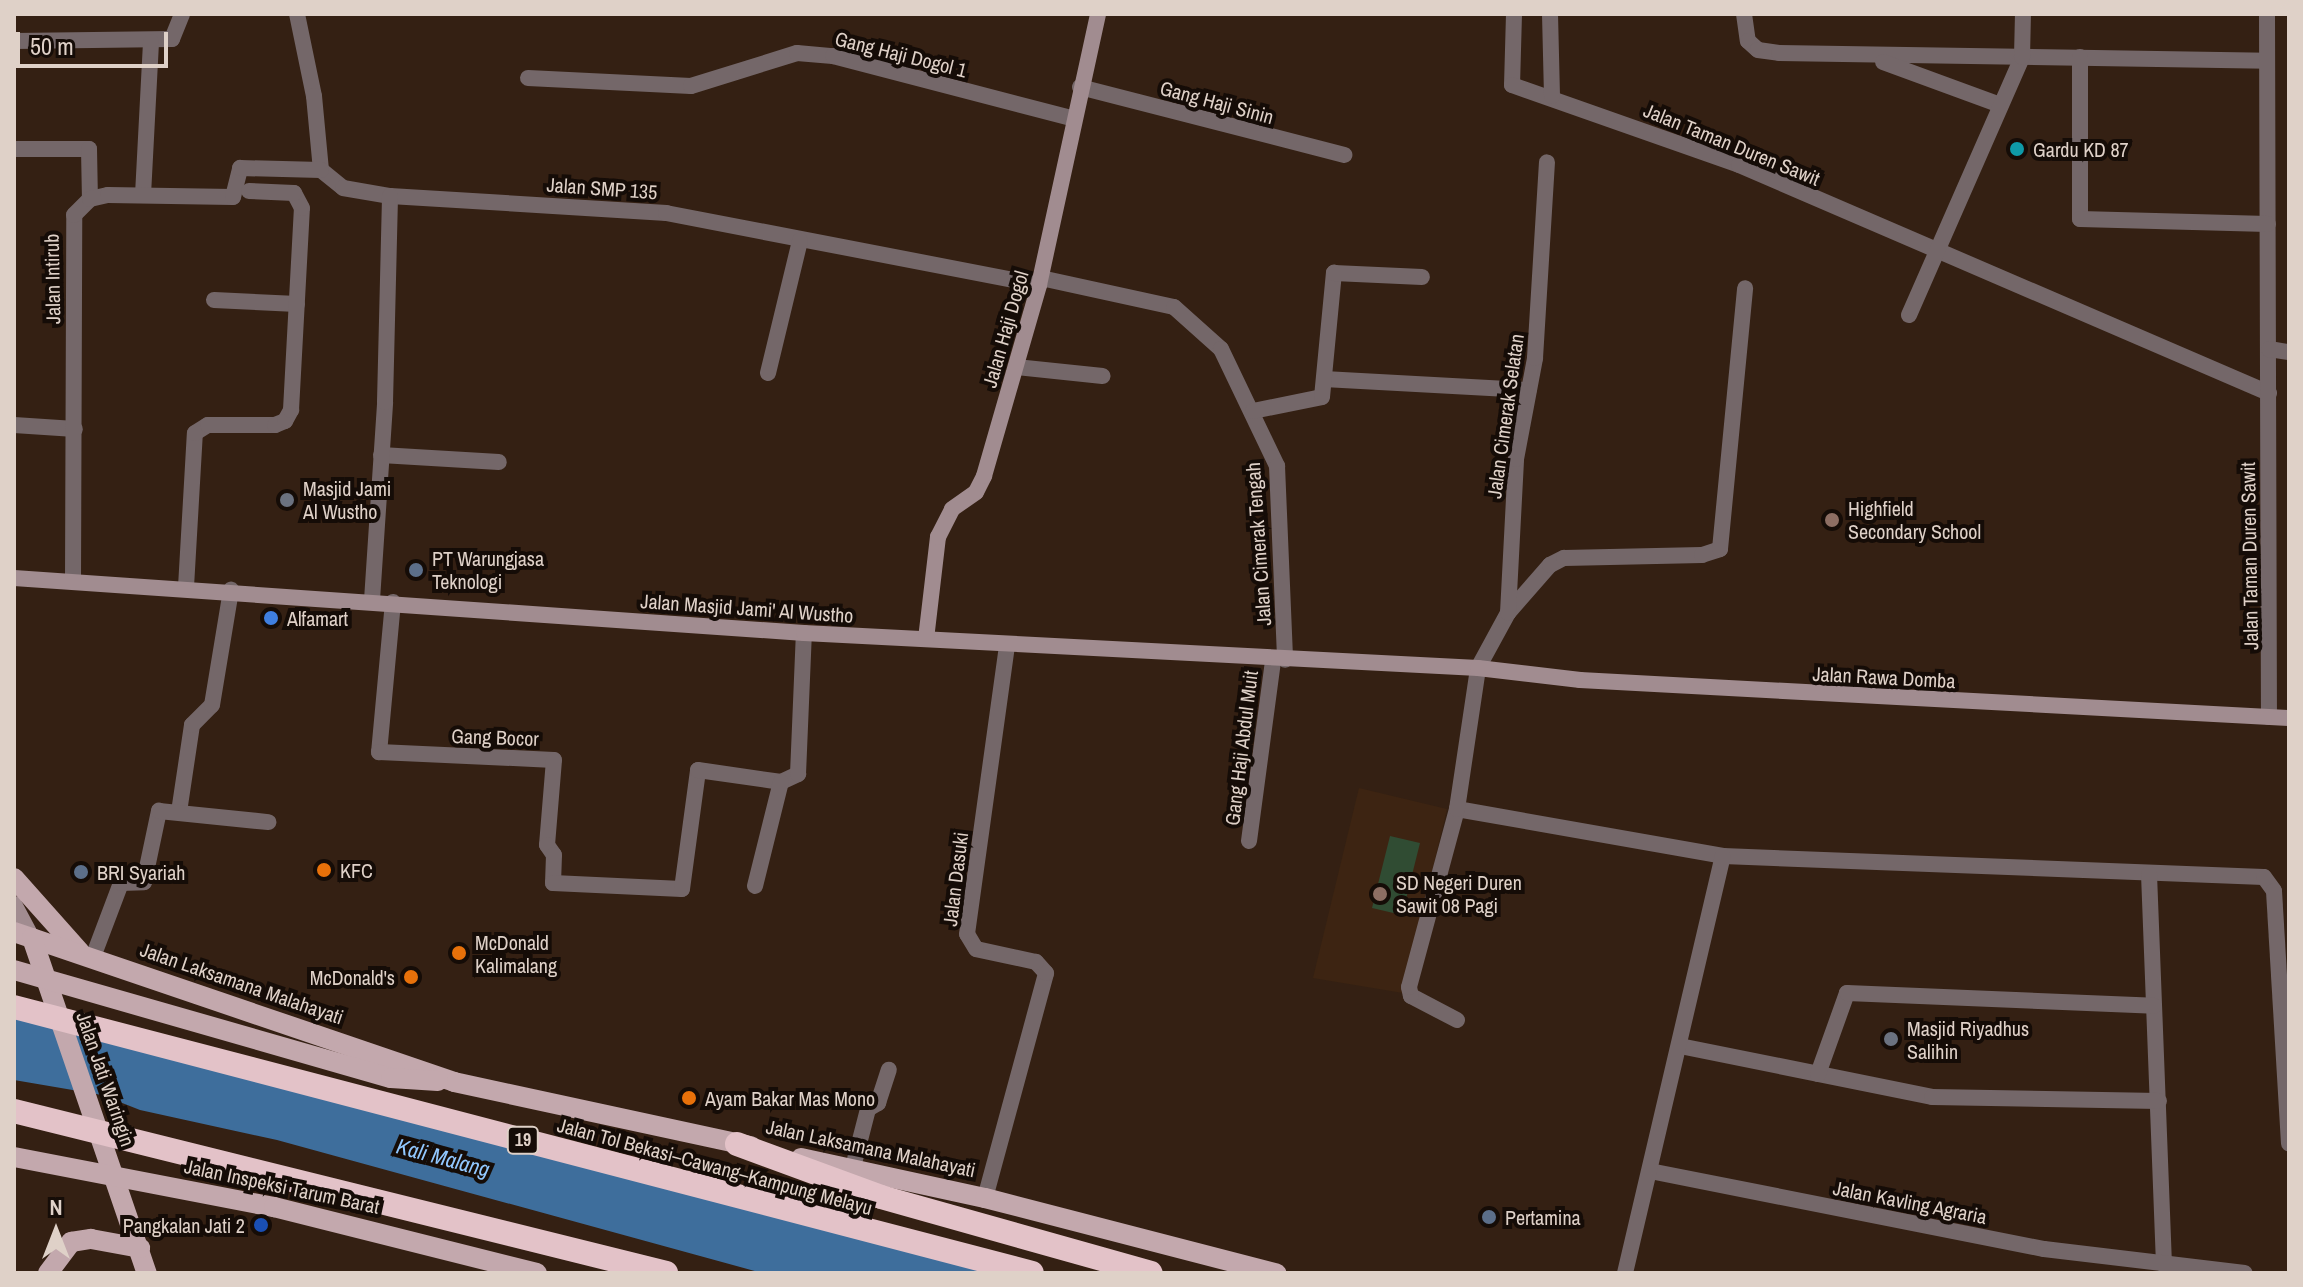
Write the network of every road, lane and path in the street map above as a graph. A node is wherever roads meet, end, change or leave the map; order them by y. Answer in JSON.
{"nodes":[{"id":1,"x":182,"y":14,"type":"edge"},
{"id":2,"x":297,"y":14,"type":"edge"},
{"id":3,"x":1098,"y":14,"type":"edge"},
{"id":4,"x":1514,"y":14,"type":"edge"},
{"id":5,"x":1550,"y":14,"type":"edge"},
{"id":6,"x":1744,"y":14,"type":"edge"},
{"id":7,"x":2023,"y":14,"type":"edge"},
{"id":8,"x":2267,"y":14,"type":"edge"},
{"id":9,"x":14,"y":41,"type":"edge"},
{"id":10,"x":151,"y":42,"type":"junction"},
{"id":11,"x":1870,"y":57,"type":"junction"},
{"id":12,"x":2022,"y":57,"type":"junction"},
{"id":13,"x":2080,"y":57,"type":"junction"},
{"id":14,"x":2267,"y":61,"type":"junction"},
{"id":15,"x":528,"y":78,"type":"dead end"},
{"id":16,"x":1080,"y":87,"type":"junction"},
{"id":17,"x":1552,"y":96,"type":"junction"},
{"id":18,"x":1998,"y":104,"type":"junction"},
{"id":19,"x":1074,"y":119,"type":"junction"},
{"id":20,"x":14,"y":149,"type":"edge"},
{"id":21,"x":1344,"y":155,"type":"dead end"},
{"id":22,"x":1547,"y":162,"type":"dead end"},
{"id":23,"x":321,"y":170,"type":"junction"},
{"id":24,"x":249,"y":191,"type":"dead end"},
{"id":25,"x":143,"y":195,"type":"junction"},
{"id":26,"x":390,"y":196,"type":"junction"},
{"id":27,"x":90,"y":199,"type":"junction"},
{"id":28,"x":2268,"y":224,"type":"junction"},
{"id":29,"x":800,"y":241,"type":"junction"},
{"id":30,"x":1933,"y":251,"type":"junction"},
{"id":31,"x":1422,"y":277,"type":"dead end"},
{"id":32,"x":1040,"y":282,"type":"junction"},
{"id":33,"x":1745,"y":288,"type":"dead end"},
{"id":34,"x":214,"y":300,"type":"dead end"},
{"id":35,"x":297,"y":304,"type":"junction"},
{"id":36,"x":1909,"y":315,"type":"dead end"},
{"id":37,"x":2269,"y":349,"type":"junction"},
{"id":38,"x":2289,"y":352,"type":"edge"},
{"id":39,"x":1016,"y":367,"type":"junction"},
{"id":40,"x":768,"y":373,"type":"dead end"},
{"id":41,"x":1103,"y":376,"type":"dead end"},
{"id":42,"x":1324,"y":379,"type":"junction"},
{"id":43,"x":1529,"y":390,"type":"junction"},
{"id":44,"x":2269,"y":393,"type":"junction"},
{"id":45,"x":1253,"y":411,"type":"junction"},
{"id":46,"x":14,"y":425,"type":"edge"},
{"id":47,"x":75,"y":429,"type":"junction"},
{"id":48,"x":381,"y":455,"type":"junction"},
{"id":49,"x":499,"y":462,"type":"dead end"},
{"id":50,"x":14,"y":578,"type":"edge"},
{"id":51,"x":73,"y":581,"type":"junction"},
{"id":52,"x":186,"y":587,"type":"junction"},
{"id":53,"x":231,"y":590,"type":"junction"},
{"id":54,"x":372,"y":600,"type":"junction"},
{"id":55,"x":393,"y":602,"type":"junction"},
{"id":56,"x":1508,"y":613,"type":"junction"},
{"id":57,"x":804,"y":633,"type":"junction"},
{"id":58,"x":926,"y":639,"type":"junction"},
{"id":59,"x":1007,"y":645,"type":"junction"},
{"id":60,"x":1279,"y":660,"type":"junction"},
{"id":61,"x":1478,"y":668,"type":"junction"},
{"id":62,"x":2269,"y":717,"type":"junction"},
{"id":63,"x":2289,"y":718,"type":"edge"},
{"id":64,"x":781,"y":782,"type":"junction"},
{"id":65,"x":1457,"y":809,"type":"junction"},
{"id":66,"x":179,"y":812,"type":"junction"},
{"id":67,"x":268,"y":822,"type":"dead end"},
{"id":68,"x":1249,"y":841,"type":"dead end"},
{"id":69,"x":1723,"y":856,"type":"junction"},
{"id":70,"x":2149,"y":874,"type":"junction"},
{"id":71,"x":14,"y":878,"type":"edge"},
{"id":72,"x":755,"y":886,"type":"dead end"},
{"id":73,"x":14,"y":904,"type":"edge"},
{"id":74,"x":23,"y":935,"type":"edge"},
{"id":75,"x":86,"y":954,"type":"junction"},
{"id":76,"x":14,"y":970,"type":"edge"},
{"id":77,"x":50,"y":992,"type":"junction"},
{"id":78,"x":2154,"y":1006,"type":"junction"},
{"id":79,"x":14,"y":1007,"type":"edge"},
{"id":80,"x":1457,"y":1020,"type":"dead end"},
{"id":81,"x":1680,"y":1046,"type":"junction"},
{"id":82,"x":889,"y":1070,"type":"dead end"},
{"id":83,"x":1818,"y":1074,"type":"junction"},
{"id":84,"x":454,"y":1082,"type":"junction"},
{"id":85,"x":2159,"y":1101,"type":"junction"},
{"id":86,"x":14,"y":1111,"type":"edge"},
{"id":87,"x":737,"y":1144,"type":"junction"},
{"id":88,"x":2289,"y":1144,"type":"edge"},
{"id":89,"x":14,"y":1157,"type":"edge"},
{"id":90,"x":852,"y":1171,"type":"junction"},
{"id":91,"x":1650,"y":1171,"type":"junction"},
{"id":92,"x":115,"y":1179,"type":"junction"},
{"id":93,"x":985,"y":1198,"type":"junction"},
{"id":94,"x":140,"y":1248,"type":"junction"},
{"id":95,"x":484,"y":1265,"type":"edge"},
{"id":96,"x":2164,"y":1265,"type":"junction"},
{"id":97,"x":48,"y":1273,"type":"edge"},
{"id":98,"x":147,"y":1273,"type":"edge"},
{"id":99,"x":537,"y":1273,"type":"edge"},
{"id":100,"x":666,"y":1273,"type":"edge"},
{"id":101,"x":1032,"y":1273,"type":"edge"},
{"id":102,"x":1151,"y":1273,"type":"edge"},
{"id":103,"x":1276,"y":1273,"type":"edge"},
{"id":104,"x":1625,"y":1273,"type":"edge"},
{"id":105,"x":2245,"y":1273,"type":"edge"}],
"edges":[{"from":1,"to":10,"type":"street"},
{"from":2,"to":23,"type":"street"},
{"from":3,"to":16,"type":"street","name":"Jalan Haji Dogol"},
{"from":4,"to":17,"type":"street","name":"Jalan Taman Duren Sawit"},
{"from":5,"to":17,"type":"street"},
{"from":6,"to":11,"type":"street"},
{"from":7,"to":12,"type":"street"},
{"from":8,"to":14,"type":"street","name":"Jalan Taman Duren Sawit"},
{"from":9,"to":10,"type":"street"},
{"from":10,"to":25,"type":"street"},
{"from":11,"to":12,"type":"street"},
{"from":11,"to":18,"type":"street"},
{"from":12,"to":13,"type":"street"},
{"from":12,"to":18,"type":"street"},
{"from":13,"to":14,"type":"street"},
{"from":13,"to":28,"type":"street"},
{"from":14,"to":28,"type":"street","name":"Jalan Taman Duren Sawit"},
{"from":15,"to":19,"type":"street","name":"Gang Haji Dogol 1"},
{"from":16,"to":19,"type":"street","name":"Jalan Haji Dogol"},
{"from":16,"to":21,"type":"street","name":"Gang Haji Sinin"},
{"from":17,"to":30,"type":"street","name":"Jalan Taman Duren Sawit"},
{"from":18,"to":30,"type":"street"},
{"from":19,"to":32,"type":"street","name":"Jalan Haji Dogol"},
{"from":20,"to":27,"type":"street"},
{"from":22,"to":43,"type":"street","name":"Jalan Cimerak Selatan"},
{"from":23,"to":25,"type":"street"},
{"from":23,"to":26,"type":"street","name":"Jalan SMP 135"},
{"from":24,"to":35,"type":"street"},
{"from":25,"to":27,"type":"street"},
{"from":26,"to":29,"type":"street","name":"Jalan SMP 135"},
{"from":26,"to":48,"type":"street"},
{"from":27,"to":47,"type":"street","name":"Jalan Intirub"},
{"from":28,"to":37,"type":"street","name":"Jalan Taman Duren Sawit"},
{"from":29,"to":32,"type":"street","name":"Jalan SMP 135"},
{"from":29,"to":40,"type":"street"},
{"from":30,"to":36,"type":"street"},
{"from":30,"to":44,"type":"street","name":"Jalan Taman Duren Sawit"},
{"from":31,"to":42,"type":"street"},
{"from":32,"to":39,"type":"street","name":"Jalan Haji Dogol"},
{"from":32,"to":45,"type":"street","name":"Jalan Cimerak Tengah"},
{"from":33,"to":56,"type":"street"},
{"from":34,"to":35,"type":"street"},
{"from":35,"to":52,"type":"street"},
{"from":37,"to":38,"type":"street"},
{"from":37,"to":44,"type":"street","name":"Jalan Taman Duren Sawit"},
{"from":39,"to":41,"type":"street"},
{"from":39,"to":58,"type":"street","name":"Jalan Haji Dogol"},
{"from":42,"to":43,"type":"street"},
{"from":42,"to":45,"type":"street"},
{"from":43,"to":56,"type":"street","name":"Jalan Cimerak Selatan"},
{"from":44,"to":62,"type":"street","name":"Jalan Taman Duren Sawit"},
{"from":45,"to":60,"type":"street","name":"Jalan Cimerak Tengah"},
{"from":46,"to":47,"type":"street"},
{"from":47,"to":51,"type":"street","name":"Jalan Intirub"},
{"from":48,"to":49,"type":"street"},
{"from":48,"to":54,"type":"street"},
{"from":50,"to":51,"type":"street","name":"Jalan Masjid Jami' Al Wustho"},
{"from":51,"to":52,"type":"street","name":"Jalan Masjid Jami' Al Wustho"},
{"from":52,"to":53,"type":"street","name":"Jalan Masjid Jami' Al Wustho"},
{"from":53,"to":54,"type":"street","name":"Jalan Masjid Jami' Al Wustho"},
{"from":53,"to":66,"type":"street"},
{"from":54,"to":55,"type":"street","name":"Jalan Masjid Jami' Al Wustho"},
{"from":55,"to":57,"type":"street","name":"Jalan Masjid Jami' Al Wustho"},
{"from":55,"to":64,"type":"street","name":"Gang Bocor"},
{"from":56,"to":61,"type":"street","name":"Jalan Cimerak Selatan"},
{"from":57,"to":58,"type":"street","name":"Jalan Masjid Jami' Al Wustho"},
{"from":57,"to":64,"type":"street"},
{"from":58,"to":59,"type":"street","name":"Jalan Masjid Jami' Al Wustho"},
{"from":59,"to":60,"type":"street","name":"Jalan Masjid Jami' Al Wustho"},
{"from":59,"to":93,"type":"street","name":"Jalan Dasuki"},
{"from":60,"to":61,"type":"street","name":"Jalan Masjid Jami' Al Wustho"},
{"from":60,"to":68,"type":"street","name":"Gang Haji Abdul Muit"},
{"from":61,"to":62,"type":"street","name":"Jalan Rawa Domba"},
{"from":61,"to":65,"type":"street"},
{"from":62,"to":63,"type":"street","name":"Jalan Rawa Domba"},
{"from":64,"to":72,"type":"street"},
{"from":65,"to":69,"type":"street"},
{"from":65,"to":80,"type":"street"},
{"from":66,"to":67,"type":"street"},
{"from":66,"to":75,"type":"street"},
{"from":69,"to":70,"type":"street"},
{"from":69,"to":81,"type":"street"},
{"from":70,"to":78,"type":"street"},
{"from":70,"to":88,"type":"street"},
{"from":71,"to":75,"type":"main road"},
{"from":73,"to":74,"type":"street","name":"Jalan Jati Waringin"},
{"from":74,"to":75,"type":"main road","name":"Jalan Laksamana Malahayati"},
{"from":74,"to":77,"type":"main road","name":"Jalan Jati Waringin"},
{"from":75,"to":84,"type":"main road","name":"Jalan Laksamana Malahayati"},
{"from":76,"to":77,"type":"main road","name":"Jalan Laksamana Malahayati"},
{"from":77,"to":84,"type":"main road","name":"Jalan Laksamana Malahayati"},
{"from":77,"to":92,"type":"main road","name":"Jalan Jati Waringin"},
{"from":78,"to":83,"type":"street"},
{"from":78,"to":85,"type":"street"},
{"from":79,"to":101,"type":"highway","name":"Jalan Tol Bekasi–Cawang–Kampung Melayu","number":"19","bridge":true},
{"from":81,"to":83,"type":"street"},
{"from":81,"to":91,"type":"street"},
{"from":82,"to":90,"type":"street"},
{"from":83,"to":85,"type":"street"},
{"from":84,"to":87,"type":"main road","name":"Jalan Laksamana Malahayati"},
{"from":85,"to":96,"type":"street"},
{"from":86,"to":100,"type":"highway","bridge":true},
{"from":87,"to":90,"type":"main road","name":"Jalan Laksamana Malahayati"},
{"from":87,"to":102,"type":"highway"},
{"from":89,"to":92,"type":"main road","name":"Jalan Inspeksi Tarum Barat"},
{"from":90,"to":93,"type":"main road","name":"Jalan Laksamana Malahayati"},
{"from":91,"to":96,"type":"street","name":"Jalan Kavling Agraria"},
{"from":91,"to":104,"type":"street"},
{"from":92,"to":94,"type":"main road","name":"Jalan Jati Waringin"},
{"from":92,"to":95,"type":"main road","name":"Jalan Inspeksi Tarum Barat"},
{"from":93,"to":103,"type":"main road","name":"Jalan Laksamana Malahayati"},
{"from":94,"to":97,"type":"main road"},
{"from":94,"to":98,"type":"main road","name":"Jalan Jati Waringin"},
{"from":95,"to":99,"type":"main road","name":"Jalan Inspeksi Tarum Barat"},
{"from":96,"to":105,"type":"street","name":"Jalan Kavling Agraria"}]}
